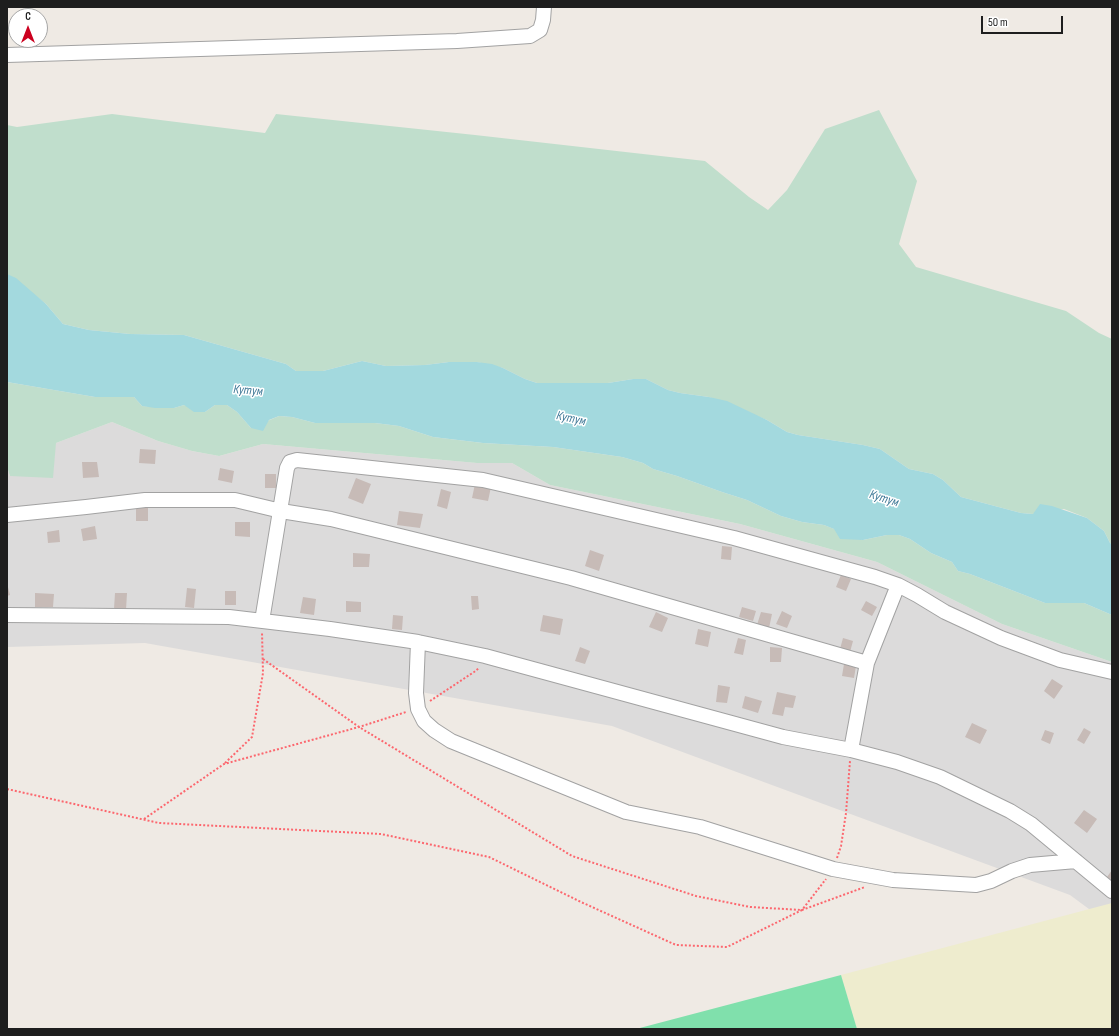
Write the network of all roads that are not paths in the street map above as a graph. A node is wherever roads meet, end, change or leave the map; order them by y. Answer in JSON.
{"nodes":[{"id":1,"x":544,"y":7,"type":"edge"},
{"id":2,"x":7,"y":55,"type":"edge"},
{"id":3,"x":281,"y":511,"type":"junction"},
{"id":4,"x":7,"y":515,"type":"edge"},
{"id":5,"x":898,"y":585,"type":"junction"},
{"id":6,"x":7,"y":615,"type":"edge"},
{"id":7,"x":262,"y":621,"type":"junction"},
{"id":8,"x":418,"y":642,"type":"junction"},
{"id":9,"x":867,"y":663,"type":"junction"},
{"id":10,"x":1112,"y":672,"type":"edge"},
{"id":11,"x":851,"y":750,"type":"junction"},
{"id":12,"x":1076,"y":861,"type":"junction"},
{"id":13,"x":1112,"y":891,"type":"edge"}],
"edges":[{"from":1,"to":2,"type":"street"},
{"from":3,"to":4,"type":"street"},
{"from":3,"to":5,"type":"street"},
{"from":3,"to":7,"type":"street"},
{"from":3,"to":9,"type":"street"},
{"from":5,"to":9,"type":"street"},
{"from":5,"to":10,"type":"street"},
{"from":6,"to":7,"type":"street"},
{"from":7,"to":8,"type":"street"},
{"from":8,"to":11,"type":"street"},
{"from":8,"to":12,"type":"street"},
{"from":9,"to":11,"type":"street"},
{"from":11,"to":12,"type":"street"},
{"from":12,"to":13,"type":"street"}]}
